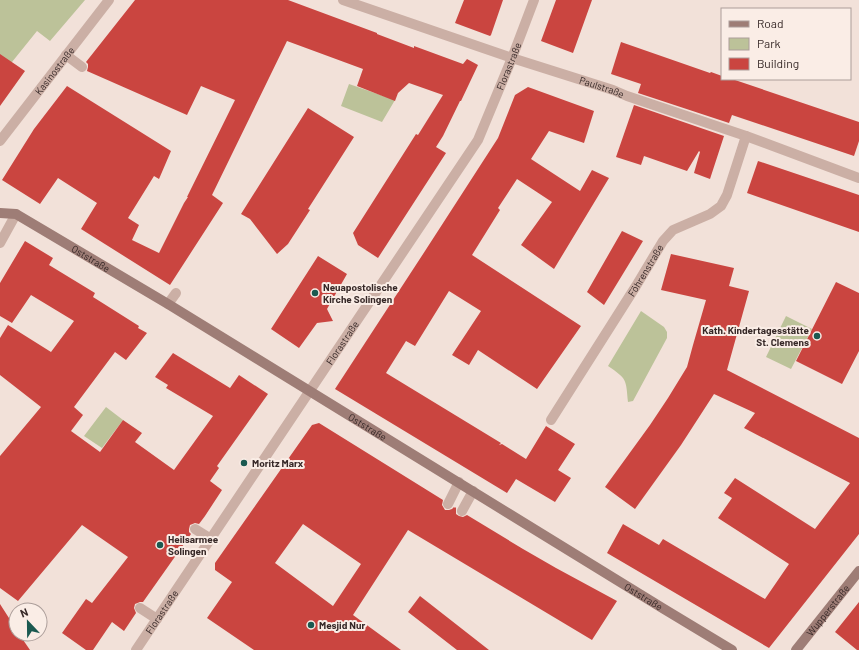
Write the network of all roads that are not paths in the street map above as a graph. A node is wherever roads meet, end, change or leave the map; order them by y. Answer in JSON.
{"nodes":[{"id":1,"x":109,"y":0,"type":"edge"},
{"id":2,"x":343,"y":0,"type":"edge"},
{"id":3,"x":534,"y":0,"type":"edge"},
{"id":4,"x":66,"y":56,"type":"junction"},
{"id":5,"x":512,"y":58,"type":"junction"},
{"id":6,"x":82,"y":67,"type":"dead end"},
{"id":7,"x":746,"y":136,"type":"junction"},
{"id":8,"x":0,"y":141,"type":"edge"},
{"id":9,"x":859,"y":178,"type":"edge"},
{"id":10,"x":0,"y":213,"type":"edge"},
{"id":11,"x":16,"y":214,"type":"junction"},
{"id":12,"x":0,"y":243,"type":"edge"},
{"id":13,"x":176,"y":293,"type":"dead end"},
{"id":14,"x":168,"y":304,"type":"junction"},
{"id":15,"x":311,"y":391,"type":"junction"},
{"id":16,"x":551,"y":420,"type":"dead end"},
{"id":17,"x":460,"y":482,"type":"junction"},
{"id":18,"x":473,"y":491,"type":"junction"},
{"id":19,"x":448,"y":504,"type":"dead end"},
{"id":20,"x":462,"y":511,"type":"dead end"},
{"id":21,"x":195,"y":529,"type":"dead end"},
{"id":22,"x":211,"y":539,"type":"junction"},
{"id":23,"x":859,"y":571,"type":"edge"},
{"id":24,"x":140,"y":608,"type":"dead end"},
{"id":25,"x":157,"y":619,"type":"junction"},
{"id":26,"x":136,"y":650,"type":"edge"},
{"id":27,"x":732,"y":650,"type":"edge"},
{"id":28,"x":796,"y":650,"type":"edge"}],
"edges":[{"from":1,"to":4,"type":"street","name":"Kasinostraße"},
{"from":2,"to":5,"type":"street","name":"Paulstraße"},
{"from":3,"to":5,"type":"street","name":"Florastraße"},
{"from":4,"to":6,"type":"street"},
{"from":4,"to":8,"type":"street","name":"Kasinostraße"},
{"from":5,"to":7,"type":"street","name":"Paulstraße"},
{"from":5,"to":15,"type":"street","name":"Florastraße"},
{"from":7,"to":9,"type":"street","name":"Paulstraße"},
{"from":7,"to":16,"type":"street","name":"Föhrenstraße"},
{"from":10,"to":11,"type":"street","name":"Oststraße"},
{"from":11,"to":12,"type":"street"},
{"from":11,"to":14,"type":"street","name":"Oststraße"},
{"from":13,"to":14,"type":"street"},
{"from":14,"to":15,"type":"street","name":"Oststraße"},
{"from":15,"to":17,"type":"street","name":"Oststraße"},
{"from":15,"to":22,"type":"street","name":"Florastraße"},
{"from":17,"to":18,"type":"street","name":"Oststraße"},
{"from":17,"to":19,"type":"street"},
{"from":18,"to":20,"type":"street"},
{"from":18,"to":27,"type":"street","name":"Oststraße"},
{"from":21,"to":22,"type":"street"},
{"from":22,"to":25,"type":"street","name":"Florastraße"},
{"from":23,"to":28,"type":"street","name":"Wupperstraße"},
{"from":24,"to":25,"type":"street"},
{"from":25,"to":26,"type":"street","name":"Florastraße"}]}
